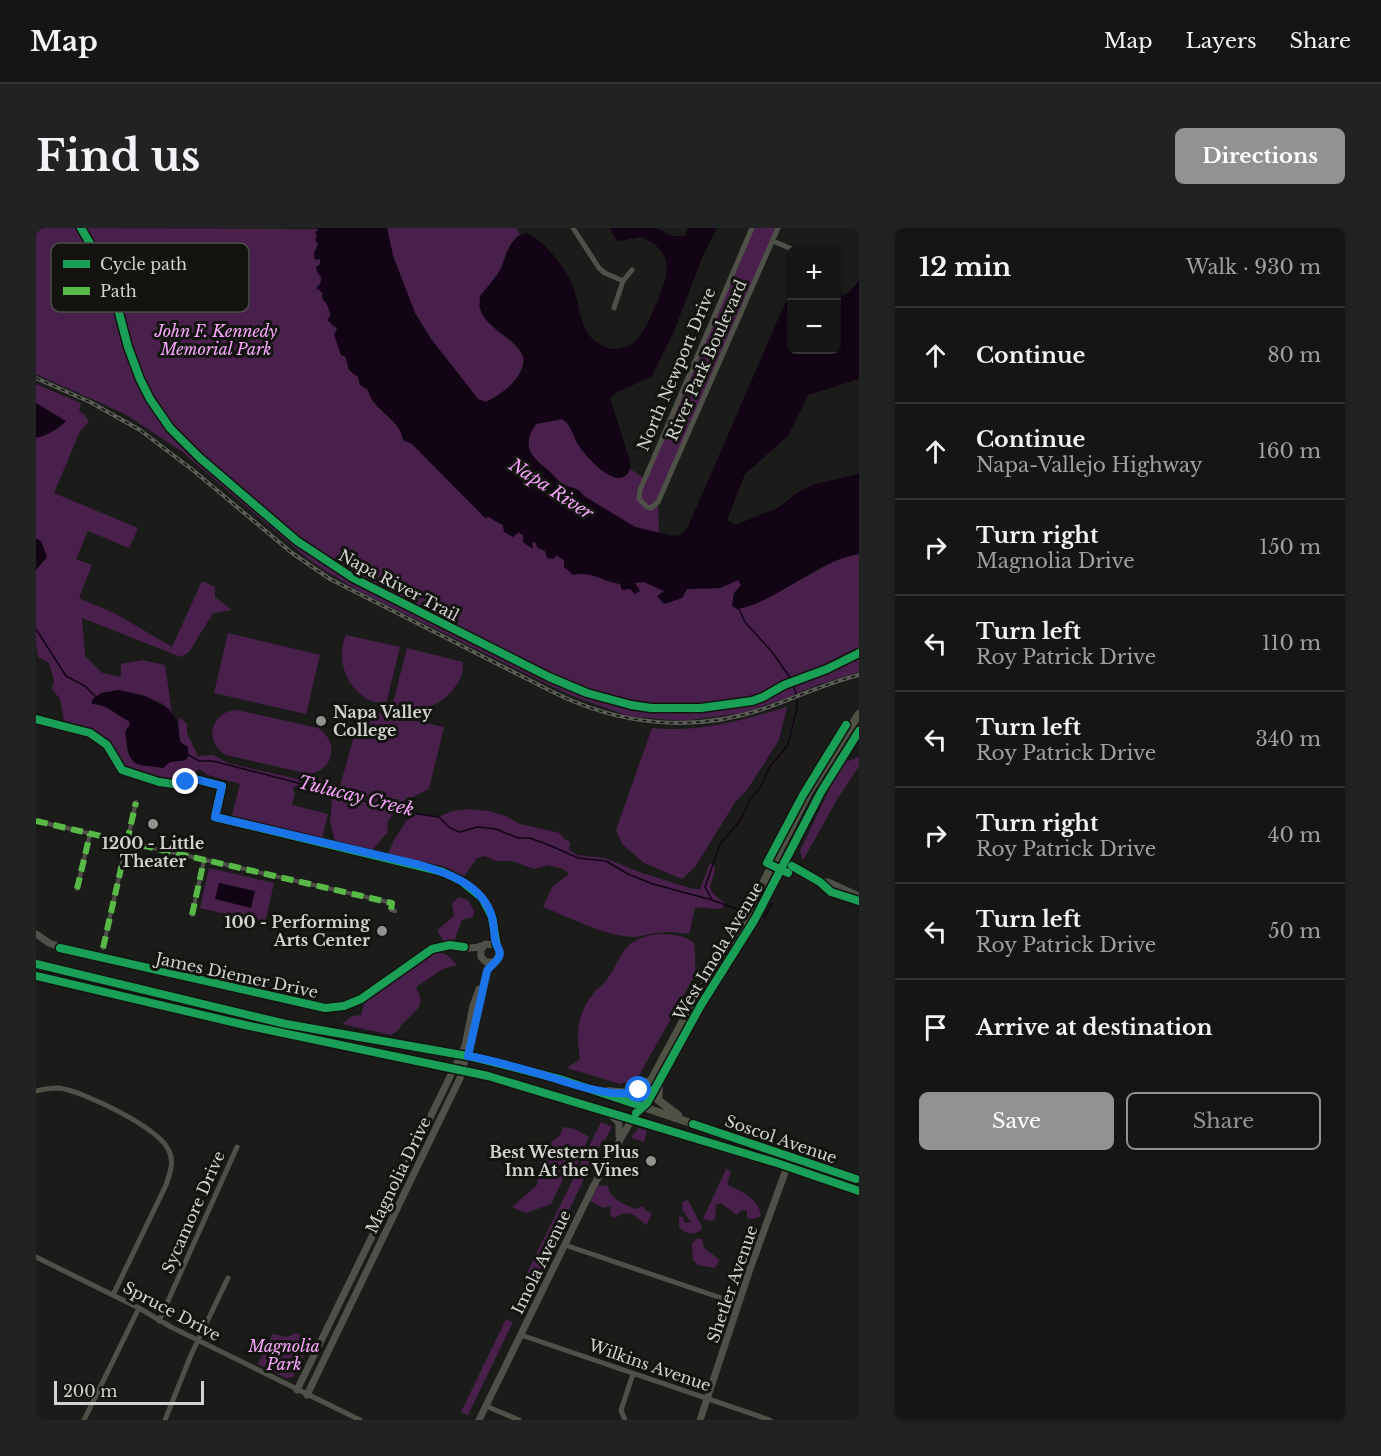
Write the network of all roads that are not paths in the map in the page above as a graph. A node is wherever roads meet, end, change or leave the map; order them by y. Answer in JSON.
{"nodes":[{"id":1,"x":573,"y":228,"type":"edge"},
{"id":2,"x":752,"y":228,"type":"edge"},
{"id":3,"x":778,"y":228,"type":"edge"},
{"id":4,"x":772,"y":241,"type":"junction"},
{"id":5,"x":787,"y":247,"type":"edge"},
{"id":6,"x":632,"y":270,"type":"dead end"},
{"id":7,"x":623,"y":281,"type":"junction"},
{"id":8,"x":614,"y":308,"type":"dead end"},
{"id":9,"x":658,"y":502,"type":"joint"},
{"id":10,"x":859,"y":714,"type":"edge"},
{"id":11,"x":36,"y":719,"type":"edge"},
{"id":12,"x":859,"y":731,"type":"edge"},
{"id":13,"x":835,"y":759,"type":"junction"},
{"id":14,"x":136,"y":802,"type":"dead end"},
{"id":15,"x":36,"y":821,"type":"edge"},
{"id":16,"x":90,"y":834,"type":"junction"},
{"id":17,"x":127,"y":842,"type":"junction"},
{"id":18,"x":124,"y":855,"type":"dead end"},
{"id":19,"x":776,"y":857,"type":"junction"},
{"id":20,"x":204,"y":860,"type":"junction"},
{"id":21,"x":785,"y":862,"type":"junction"},
{"id":22,"x":820,"y":882,"type":"junction"},
{"id":23,"x":77,"y":888,"type":"dead end"},
{"id":24,"x":859,"y":896,"type":"edge"},
{"id":25,"x":859,"y":902,"type":"edge"},
{"id":26,"x":395,"y":911,"type":"dead end"},
{"id":27,"x":192,"y":915,"type":"dead end"},
{"id":28,"x":493,"y":921,"type":"junction"},
{"id":29,"x":36,"y":934,"type":"edge"},
{"id":30,"x":485,"y":944,"type":"junction"},
{"id":31,"x":497,"y":946,"type":"junction"},
{"id":32,"x":464,"y":947,"type":"junction"},
{"id":33,"x":103,"y":948,"type":"dead end"},
{"id":34,"x":482,"y":959,"type":"junction"},
{"id":35,"x":495,"y":962,"type":"junction"},
{"id":36,"x":36,"y":964,"type":"edge"},
{"id":37,"x":716,"y":973,"type":"junction"},
{"id":38,"x":36,"y":976,"type":"edge"},
{"id":39,"x":666,"y":1052,"type":"junction"},
{"id":40,"x":464,"y":1056,"type":"junction"},
{"id":41,"x":459,"y":1069,"type":"junction"},
{"id":42,"x":663,"y":1074,"type":"junction"},
{"id":43,"x":583,"y":1087,"type":"junction"},
{"id":44,"x":36,"y":1091,"type":"edge"},
{"id":45,"x":441,"y":1094,"type":"junction"},
{"id":46,"x":451,"y":1098,"type":"junction"},
{"id":47,"x":593,"y":1106,"type":"junction"},
{"id":48,"x":641,"y":1106,"type":"junction"},
{"id":49,"x":632,"y":1119,"type":"junction"},
{"id":50,"x":681,"y":1120,"type":"junction"},
{"id":51,"x":618,"y":1144,"type":"junction"},
{"id":52,"x":237,"y":1147,"type":"dead end"},
{"id":53,"x":791,"y":1156,"type":"junction"},
{"id":54,"x":787,"y":1167,"type":"junction"},
{"id":55,"x":859,"y":1180,"type":"edge"},
{"id":56,"x":859,"y":1191,"type":"edge"},
{"id":57,"x":391,"y":1196,"type":"junction"},
{"id":58,"x":401,"y":1201,"type":"junction"},
{"id":59,"x":385,"y":1208,"type":"junction"},
{"id":60,"x":395,"y":1213,"type":"junction"},
{"id":61,"x":565,"y":1245,"type":"junction"},
{"id":62,"x":36,"y":1257,"type":"edge"},
{"id":63,"x":228,"y":1278,"type":"dead end"},
{"id":64,"x":113,"y":1295,"type":"junction"},
{"id":65,"x":739,"y":1304,"type":"junction"},
{"id":66,"x":140,"y":1308,"type":"junction"},
{"id":67,"x":159,"y":1321,"type":"junction"},
{"id":68,"x":521,"y":1335,"type":"junction"},
{"id":69,"x":198,"y":1341,"type":"junction"},
{"id":70,"x":633,"y":1374,"type":"junction"},
{"id":71,"x":297,"y":1390,"type":"junction"},
{"id":72,"x":307,"y":1395,"type":"junction"},
{"id":73,"x":708,"y":1399,"type":"junction"},
{"id":74,"x":486,"y":1406,"type":"junction"},
{"id":75,"x":84,"y":1420,"type":"edge"},
{"id":76,"x":165,"y":1420,"type":"edge"},
{"id":77,"x":360,"y":1420,"type":"edge"},
{"id":78,"x":479,"y":1420,"type":"edge"},
{"id":79,"x":519,"y":1420,"type":"edge"},
{"id":80,"x":625,"y":1420,"type":"edge"},
{"id":81,"x":700,"y":1420,"type":"edge"},
{"id":82,"x":770,"y":1420,"type":"edge"}],
"edges":[{"from":1,"to":7,"type":"street"},
{"from":2,"to":9,"type":"street","name":"North Newport Drive"},
{"from":3,"to":4,"type":"street","name":"River Park Boulevard"},
{"from":4,"to":5,"type":"street"},
{"from":4,"to":9,"type":"street","name":"River Park Boulevard"},
{"from":6,"to":7,"type":"street"},
{"from":7,"to":8,"type":"street"},
{"from":10,"to":13,"type":"main road","name":"West Imola Avenue"},
{"from":11,"to":28,"type":"street"},
{"from":12,"to":13,"type":"main road","name":"West Imola Avenue"},
{"from":13,"to":19,"type":"main road","name":"West Imola Avenue"},
{"from":13,"to":21,"type":"main road","name":"West Imola Avenue"},
{"from":14,"to":17,"type":"street"},
{"from":15,"to":16,"type":"street"},
{"from":16,"to":17,"type":"street"},
{"from":16,"to":23,"type":"street"},
{"from":17,"to":20,"type":"street"},
{"from":18,"to":33,"type":"street"},
{"from":19,"to":21,"type":"street"},
{"from":19,"to":37,"type":"main road","name":"West Imola Avenue"},
{"from":20,"to":26,"type":"street"},
{"from":20,"to":27,"type":"street"},
{"from":21,"to":22,"type":"street"},
{"from":21,"to":37,"type":"main road","name":"West Imola Avenue"},
{"from":22,"to":24,"type":"street"},
{"from":22,"to":25,"type":"street"},
{"from":28,"to":30,"type":"street"},
{"from":28,"to":31,"type":"street"},
{"from":29,"to":32,"type":"street","name":"James Diemer Drive"},
{"from":30,"to":31,"type":"street"},
{"from":30,"to":32,"type":"street","name":"James Diemer Drive"},
{"from":30,"to":34,"type":"street","name":"Magnolia Drive"},
{"from":31,"to":35,"type":"street","name":"Magnolia Drive"},
{"from":32,"to":34,"type":"street"},
{"from":34,"to":35,"type":"street"},
{"from":34,"to":40,"type":"street","name":"Magnolia Drive"},
{"from":35,"to":40,"type":"street","name":"Magnolia Drive"},
{"from":36,"to":40,"type":"main road"},
{"from":37,"to":39,"type":"main road","name":"West Imola Avenue"},
{"from":37,"to":42,"type":"main road","name":"West Imola Avenue"},
{"from":38,"to":41,"type":"main road","name":"Soscol Avenue"},
{"from":39,"to":43,"type":"main road"},
{"from":39,"to":48,"type":"main road","name":"West Imola Avenue"},
{"from":40,"to":41,"type":"street","name":"Magnolia Drive"},
{"from":40,"to":43,"type":"main road"},
{"from":41,"to":45,"type":"street","name":"Magnolia Drive"},
{"from":41,"to":46,"type":"street","name":"Magnolia Drive"},
{"from":41,"to":47,"type":"main road","name":"Soscol Avenue"},
{"from":42,"to":48,"type":"main road","name":"West Imola Avenue"},
{"from":42,"to":50,"type":"main road"},
{"from":43,"to":48,"type":"main road","name":"Soscol Avenue"},
{"from":44,"to":64,"type":"street"},
{"from":45,"to":46,"type":"street"},
{"from":45,"to":57,"type":"street","name":"Magnolia Drive"},
{"from":46,"to":58,"type":"street","name":"Magnolia Drive"},
{"from":47,"to":49,"type":"main road","name":"Soscol Avenue"},
{"from":47,"to":51,"type":"street"},
{"from":48,"to":49,"type":"main road","name":"West Imola Avenue"},
{"from":48,"to":50,"type":"main road","name":"Soscol Avenue"},
{"from":49,"to":51,"type":"street","name":"Imola Avenue"},
{"from":49,"to":54,"type":"main road","name":"Soscol Avenue"},
{"from":50,"to":53,"type":"main road","name":"Soscol Avenue"},
{"from":51,"to":61,"type":"street","name":"Imola Avenue"},
{"from":52,"to":67,"type":"street","name":"Sycamore Drive"},
{"from":53,"to":54,"type":"street","name":"Shetler Avenue"},
{"from":53,"to":55,"type":"main road","name":"Soscol Avenue"},
{"from":54,"to":56,"type":"main road","name":"Soscol Avenue"},
{"from":54,"to":65,"type":"street","name":"Shetler Avenue"},
{"from":57,"to":58,"type":"street"},
{"from":57,"to":59,"type":"street","name":"Magnolia Drive"},
{"from":58,"to":60,"type":"street","name":"Magnolia Drive"},
{"from":59,"to":60,"type":"street"},
{"from":59,"to":71,"type":"street","name":"Magnolia Drive"},
{"from":60,"to":72,"type":"street","name":"Magnolia Drive"},
{"from":61,"to":65,"type":"street"},
{"from":61,"to":68,"type":"street","name":"Imola Avenue"},
{"from":62,"to":64,"type":"street","name":"Spruce Drive"},
{"from":63,"to":69,"type":"street"},
{"from":64,"to":66,"type":"street","name":"Spruce Drive"},
{"from":65,"to":73,"type":"street","name":"Shetler Avenue"},
{"from":66,"to":67,"type":"street","name":"Spruce Drive"},
{"from":66,"to":75,"type":"street"},
{"from":67,"to":69,"type":"street","name":"Spruce Drive"},
{"from":68,"to":70,"type":"street","name":"Wilkins Avenue"},
{"from":68,"to":74,"type":"street","name":"Imola Avenue"},
{"from":69,"to":71,"type":"street","name":"Spruce Drive"},
{"from":69,"to":76,"type":"street"},
{"from":70,"to":73,"type":"street","name":"Wilkins Avenue"},
{"from":70,"to":80,"type":"street"},
{"from":71,"to":72,"type":"street","name":"Spruce Drive"},
{"from":72,"to":77,"type":"street","name":"Spruce Drive"},
{"from":73,"to":81,"type":"street","name":"Shetler Avenue"},
{"from":73,"to":82,"type":"street","name":"Wilkins Avenue"},
{"from":74,"to":78,"type":"street","name":"Imola Avenue"},
{"from":74,"to":79,"type":"street"}]}
